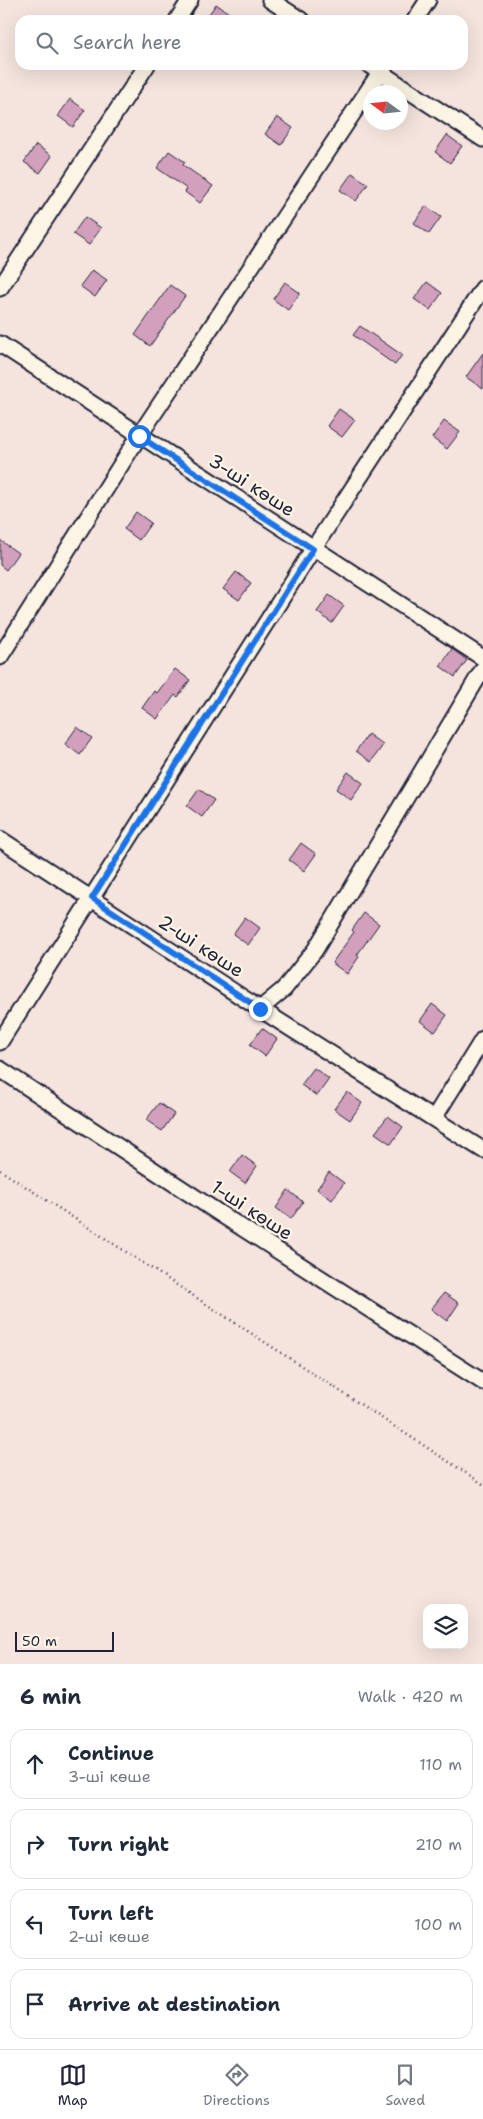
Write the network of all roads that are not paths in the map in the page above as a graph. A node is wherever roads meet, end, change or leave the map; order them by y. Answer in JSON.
{"nodes":[{"id":1,"x":190,"y":0,"type":"edge"},
{"id":2,"x":270,"y":0,"type":"edge"},
{"id":3,"x":428,"y":0,"type":"edge"},
{"id":4,"x":180,"y":15,"type":"edge"},
{"id":5,"x":292,"y":15,"type":"edge"},
{"id":6,"x":418,"y":15,"type":"edge"},
{"id":7,"x":144,"y":70,"type":"edge"},
{"id":8,"x":376,"y":70,"type":"edge"},
{"id":9,"x":382,"y":70,"type":"edge"},
{"id":10,"x":483,"y":139,"type":"edge"},
{"id":11,"x":0,"y":288,"type":"edge"},
{"id":12,"x":483,"y":288,"type":"edge"},
{"id":13,"x":0,"y":344,"type":"edge"},
{"id":14,"x":139,"y":436,"type":"junction"},
{"id":15,"x":313,"y":549,"type":"junction"},
{"id":16,"x":0,"y":657,"type":"edge"},
{"id":17,"x":483,"y":658,"type":"edge"},
{"id":18,"x":483,"y":669,"type":"edge"},
{"id":19,"x":0,"y":839,"type":"edge"},
{"id":20,"x":92,"y":898,"type":"junction"},
{"id":21,"x":260,"y":1009,"type":"junction"},
{"id":22,"x":483,"y":1039,"type":"edge"},
{"id":23,"x":0,"y":1042,"type":"edge"},
{"id":24,"x":0,"y":1069,"type":"edge"},
{"id":25,"x":434,"y":1118,"type":"junction"},
{"id":26,"x":483,"y":1150,"type":"edge"},
{"id":27,"x":483,"y":1382,"type":"edge"}],
"edges":[{"from":1,"to":4,"type":"lane"},
{"from":2,"to":5,"type":"lane"},
{"from":3,"to":6,"type":"lane"},
{"from":7,"to":11,"type":"lane"},
{"from":8,"to":14,"type":"lane"},
{"from":9,"to":10,"type":"lane"},
{"from":12,"to":15,"type":"lane"},
{"from":13,"to":14,"type":"lane","name":"3-ші көше"},
{"from":14,"to":15,"type":"lane","name":"3-ші көше"},
{"from":14,"to":16,"type":"lane"},
{"from":15,"to":17,"type":"lane","name":"3-ші көше"},
{"from":15,"to":20,"type":"lane"},
{"from":18,"to":21,"type":"lane"},
{"from":19,"to":20,"type":"lane","name":"2-ші көше"},
{"from":20,"to":21,"type":"lane","name":"2-ші көше"},
{"from":20,"to":23,"type":"lane"},
{"from":21,"to":25,"type":"lane","name":"2-ші көше"},
{"from":22,"to":25,"type":"lane"},
{"from":24,"to":27,"type":"lane","name":"1-ші көше"},
{"from":25,"to":26,"type":"lane","name":"2-ші көше"}]}
